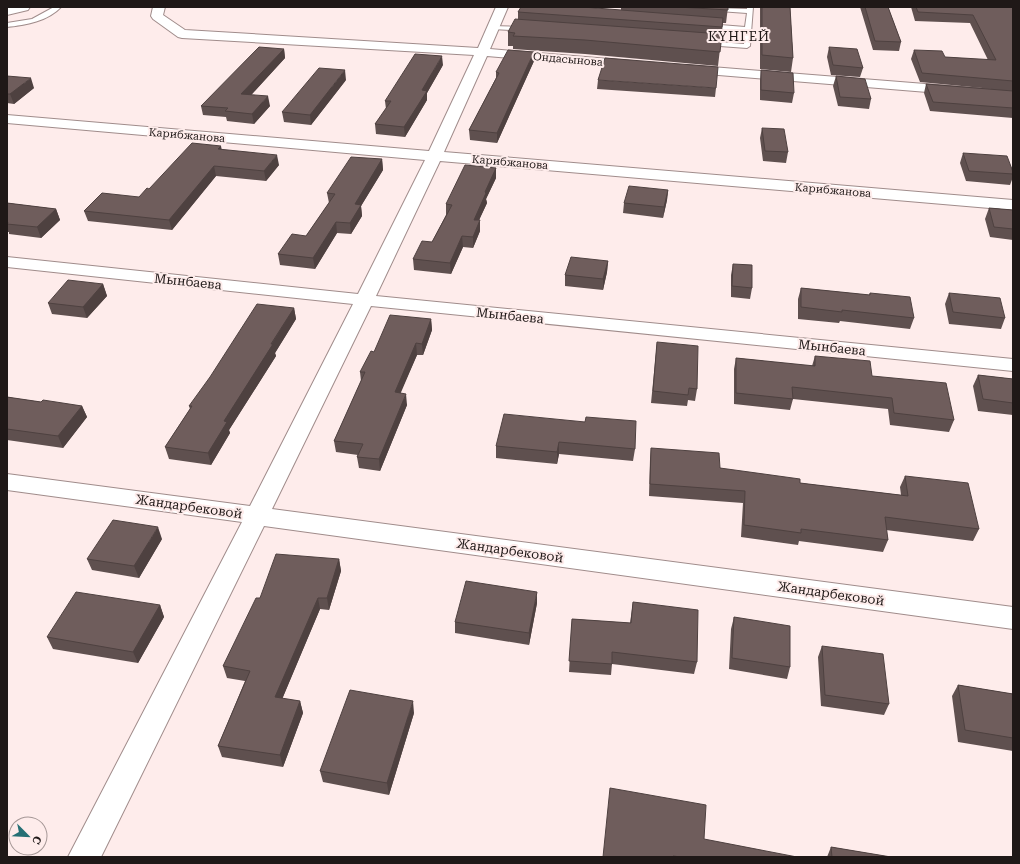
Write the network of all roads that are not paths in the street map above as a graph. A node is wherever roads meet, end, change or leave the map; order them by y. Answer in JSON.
{"nodes":[{"id":1,"x":24,"y":7,"type":"edge"},
{"id":2,"x":58,"y":7,"type":"edge"},
{"id":3,"x":159,"y":7,"type":"edge"},
{"id":4,"x":502,"y":7,"type":"edge"},
{"id":5,"x":690,"y":7,"type":"edge"},
{"id":6,"x":750,"y":9,"type":"edge"},
{"id":7,"x":7,"y":11,"type":"edge"},
{"id":8,"x":7,"y":25,"type":"edge"},
{"id":9,"x":702,"y":26,"type":"edge"},
{"id":10,"x":493,"y":27,"type":"junction"},
{"id":11,"x":748,"y":29,"type":"junction"},
{"id":12,"x":533,"y":30,"type":"edge"},
{"id":13,"x":699,"y":43,"type":"edge"},
{"id":14,"x":482,"y":52,"type":"junction"},
{"id":15,"x":649,"y":66,"type":"edge"},
{"id":16,"x":673,"y":68,"type":"edge"},
{"id":17,"x":1013,"y":95,"type":"edge"},
{"id":18,"x":7,"y":118,"type":"edge"},
{"id":19,"x":435,"y":155,"type":"junction"},
{"id":20,"x":1013,"y":205,"type":"edge"},
{"id":21,"x":7,"y":262,"type":"edge"},
{"id":22,"x":364,"y":300,"type":"junction"},
{"id":23,"x":1013,"y":365,"type":"edge"},
{"id":24,"x":7,"y":482,"type":"edge"},
{"id":25,"x":258,"y":516,"type":"junction"},
{"id":26,"x":1013,"y":618,"type":"edge"},
{"id":27,"x":84,"y":857,"type":"edge"}],
"edges":[{"from":1,"to":7,"type":"street"},
{"from":2,"to":8,"type":"lane"},
{"from":3,"to":14,"type":"street","name":"Ондасынова"},
{"from":4,"to":10,"type":"street"},
{"from":5,"to":6,"type":"lane"},
{"from":6,"to":11,"type":"lane"},
{"from":9,"to":11,"type":"lane"},
{"from":10,"to":12,"type":"lane"},
{"from":10,"to":14,"type":"street"},
{"from":11,"to":13,"type":"lane"},
{"from":14,"to":15,"type":"street","name":"Ондасынова"},
{"from":14,"to":19,"type":"street"},
{"from":16,"to":17,"type":"street"},
{"from":18,"to":19,"type":"street","name":"Карибжанова"},
{"from":19,"to":20,"type":"street","name":"Карибжанова"},
{"from":19,"to":22,"type":"street"},
{"from":21,"to":22,"type":"street","name":"Мынбаева"},
{"from":22,"to":23,"type":"street","name":"Мынбаева"},
{"from":22,"to":25,"type":"street"},
{"from":24,"to":25,"type":"street","name":"Жандарбековой"},
{"from":25,"to":26,"type":"street","name":"Жандарбековой"},
{"from":25,"to":27,"type":"street"}]}
